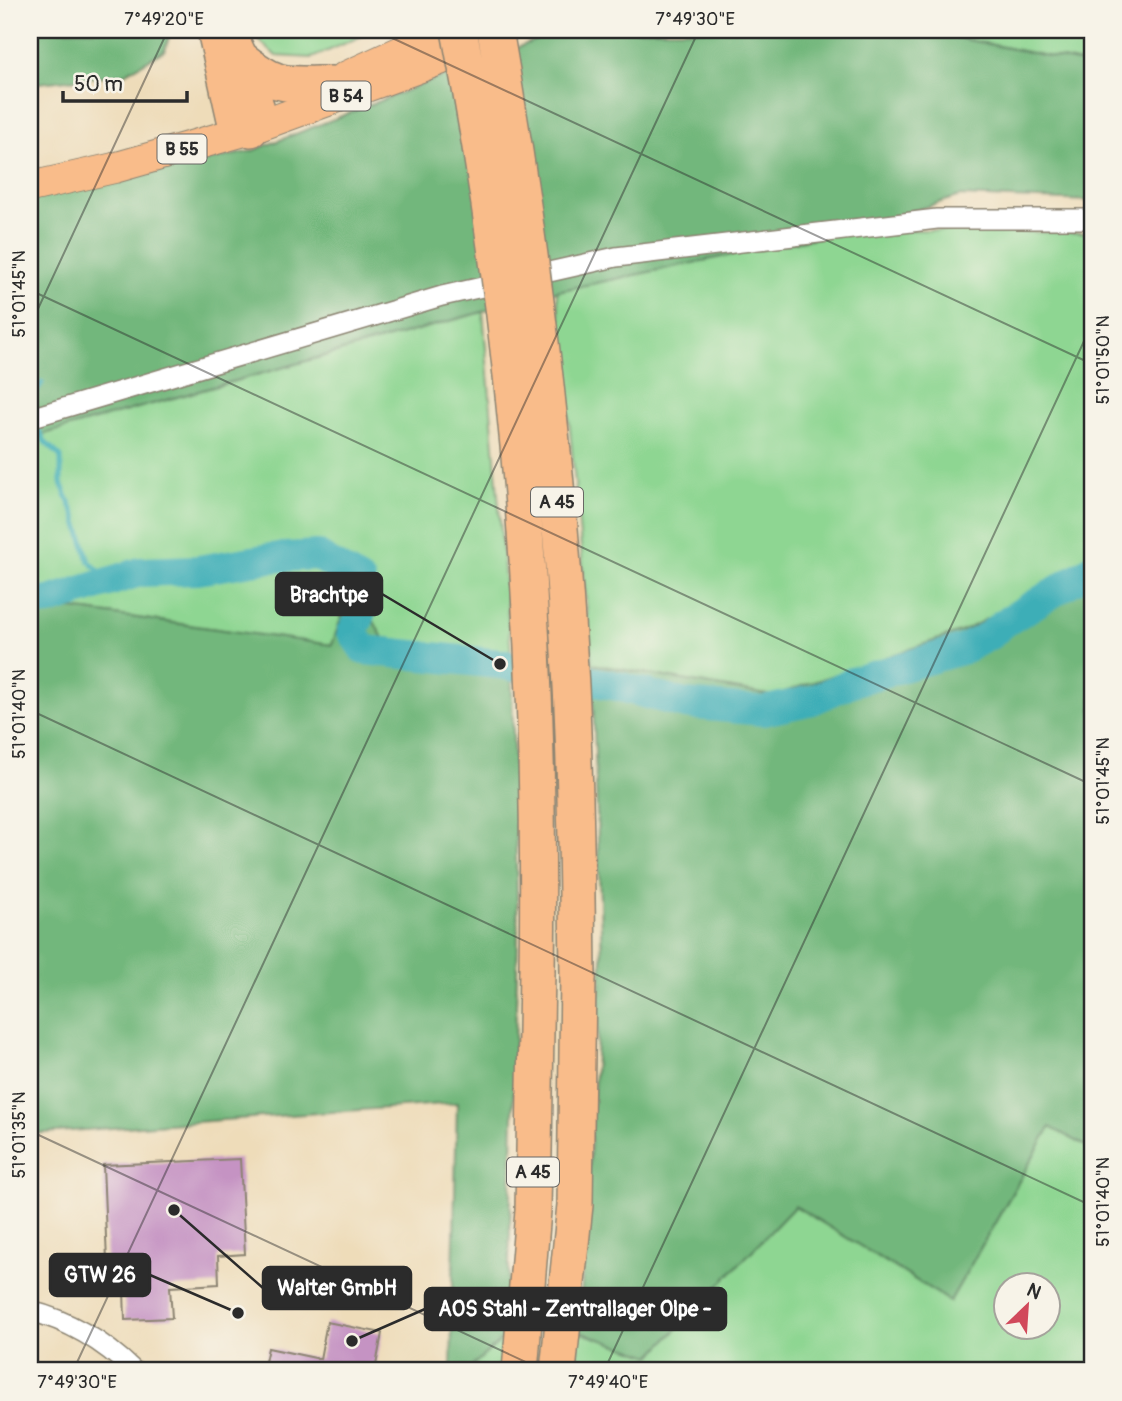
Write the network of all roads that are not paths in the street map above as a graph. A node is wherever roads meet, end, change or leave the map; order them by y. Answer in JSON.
{"nodes":[{"id":1,"x":215,"y":30,"type":"edge"},
{"id":2,"x":495,"y":30,"type":"edge"},
{"id":3,"x":444,"y":42,"type":"edge"},
{"id":4,"x":234,"y":44,"type":"edge"},
{"id":5,"x":331,"y":84,"type":"junction"},
{"id":6,"x":248,"y":120,"type":"junction"},
{"id":7,"x":112,"y":161,"type":"junction"},
{"id":8,"x":30,"y":172,"type":"edge"},
{"id":9,"x":30,"y":187,"type":"edge"},
{"id":10,"x":1092,"y":219,"type":"edge"},
{"id":11,"x":30,"y":418,"type":"edge"},
{"id":12,"x":30,"y":1311,"type":"edge"},
{"id":13,"x":134,"y":1371,"type":"edge"},
{"id":14,"x":520,"y":1371,"type":"edge"},
{"id":15,"x":558,"y":1371,"type":"edge"}],
"edges":[{"from":1,"to":6,"type":"highway"},
{"from":2,"to":15,"type":"highway","number":"A 45","bridge":true},
{"from":3,"to":5,"type":"main road","number":"B 54"},
{"from":3,"to":6,"type":"main road","number":"B 54"},
{"from":3,"to":14,"type":"highway","number":"A 45","bridge":true},
{"from":4,"to":5,"type":"highway"},
{"from":4,"to":6,"type":"highway"},
{"from":5,"to":6,"type":"main road","number":"B 55"},
{"from":6,"to":7,"type":"main road","number":"B 55"},
{"from":7,"to":8,"type":"main road","number":"B 55"},
{"from":7,"to":9,"type":"main road","number":"B 55"},
{"from":10,"to":11,"type":"street"},
{"from":12,"to":13,"type":"street"}]}
